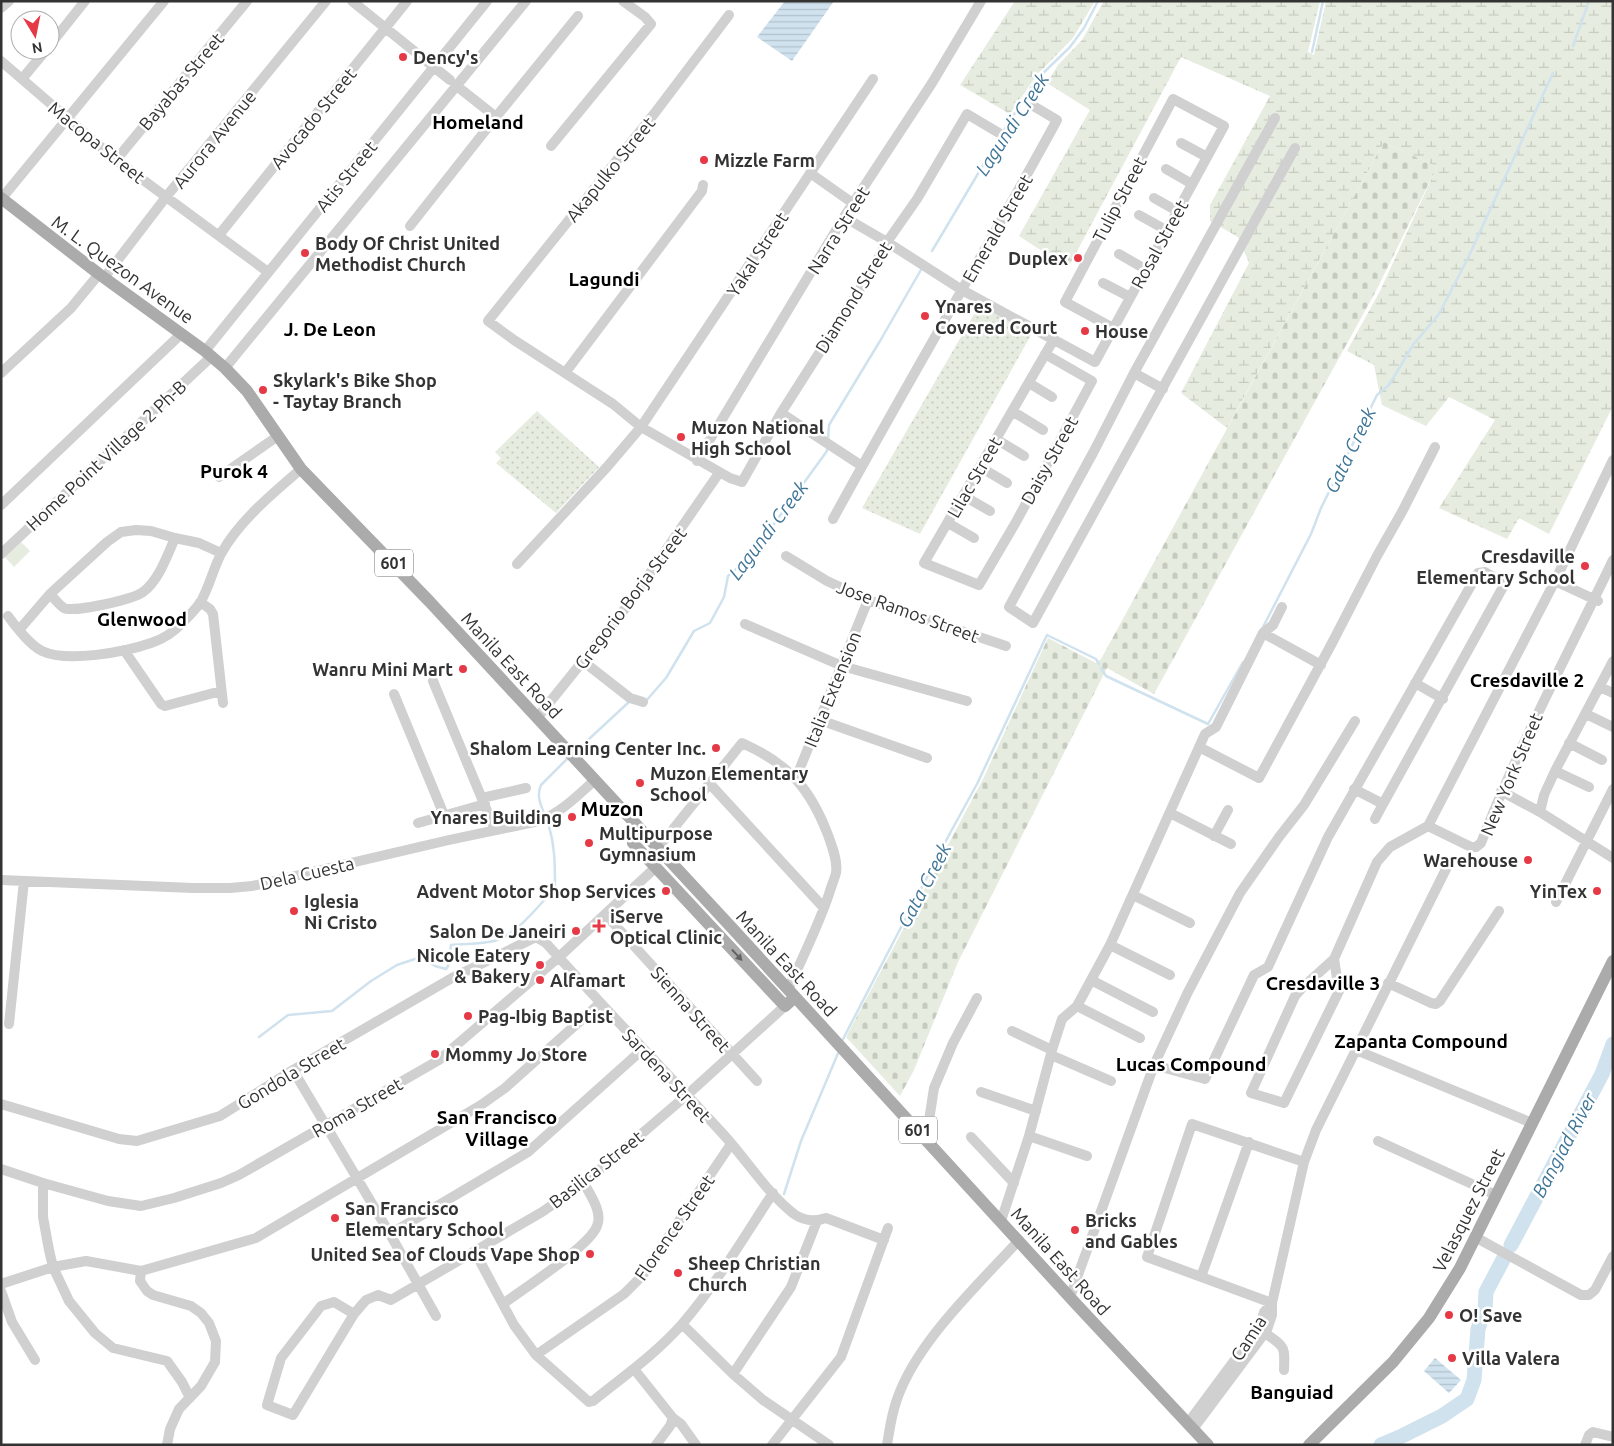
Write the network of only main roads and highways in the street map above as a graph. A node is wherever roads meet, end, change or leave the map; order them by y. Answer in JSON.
{"nodes":[{"id":1,"x":2,"y":198,"type":"edge"},
{"id":2,"x":225,"y":368,"type":"joint"},
{"id":3,"x":642,"y":830,"type":"junction"},
{"id":4,"x":662,"y":853,"type":"junction"},
{"id":5,"x":656,"y":867,"type":"junction"},
{"id":6,"x":732,"y":928,"type":"junction"},
{"id":7,"x":721,"y":938,"type":"junction"},
{"id":8,"x":1613,"y":961,"type":"edge"},
{"id":9,"x":791,"y":993,"type":"junction"},
{"id":10,"x":1208,"y":1445,"type":"edge"},
{"id":11,"x":1309,"y":1445,"type":"edge"}],
"edges":[{"from":1,"to":2,"type":"main road","name":"M. L. Quezon Avenue","number":"601"},
{"from":2,"to":3,"type":"main road","name":"Manila East Road","number":"601"},
{"from":3,"to":4,"type":"main road","name":"Manila East Road","number":"601"},
{"from":3,"to":5,"type":"main road"},
{"from":4,"to":5,"type":"main road"},
{"from":4,"to":6,"type":"main road","name":"Manila East Road","number":"601"},
{"from":5,"to":7,"type":"main road"},
{"from":6,"to":7,"type":"main road"},
{"from":6,"to":9,"type":"main road","name":"Manila East Road","number":"601"},
{"from":7,"to":9,"type":"main road","one_way":true},
{"from":8,"to":11,"type":"main road","name":"Velasquez Street"},
{"from":9,"to":10,"type":"main road","name":"Manila East Road","number":"601"}]}
